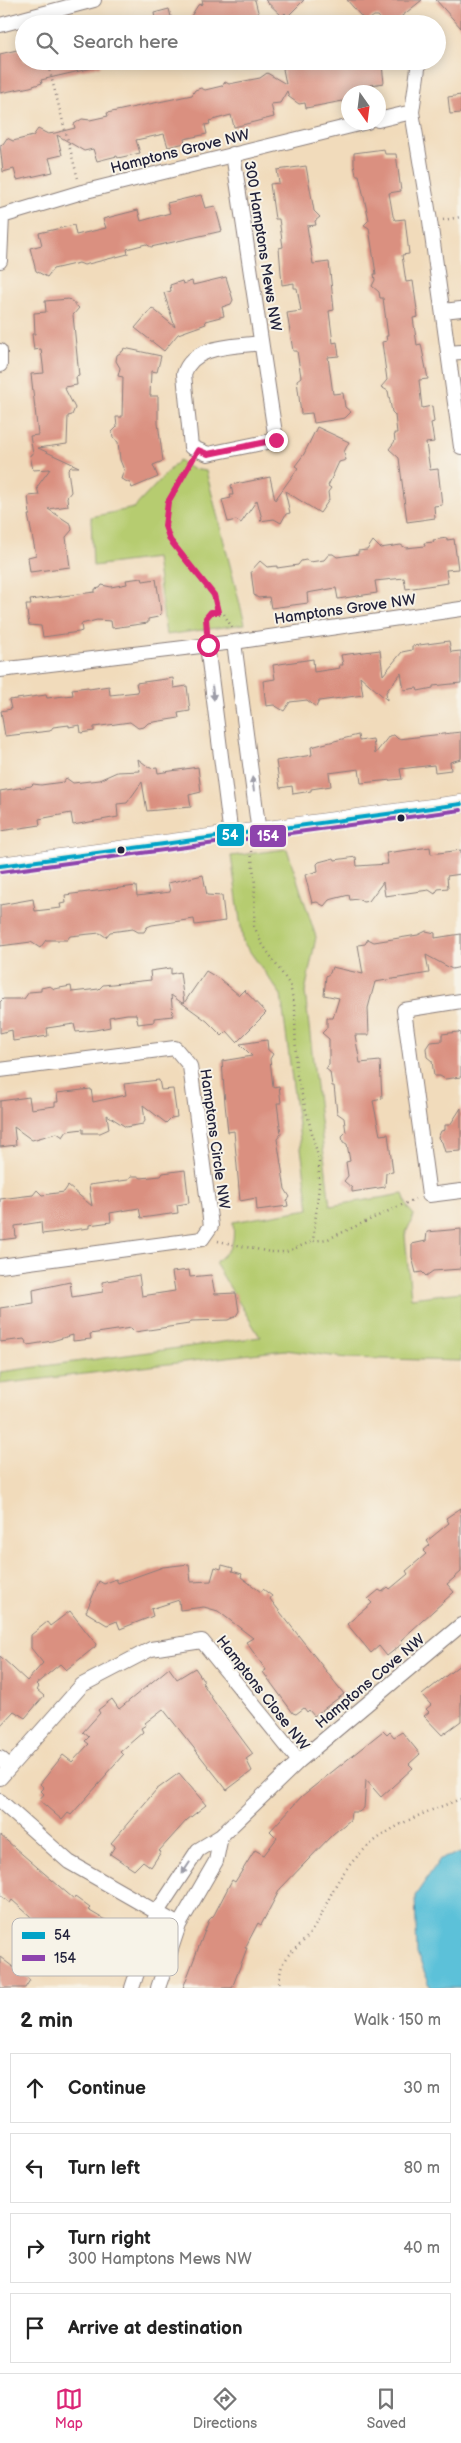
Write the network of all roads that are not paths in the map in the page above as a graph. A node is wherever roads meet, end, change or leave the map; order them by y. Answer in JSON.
{"nodes":[{"id":1,"x":94,"y":0,"type":"edge"},
{"id":2,"x":38,"y":15,"type":"edge"},
{"id":3,"x":15,"y":21,"type":"edge"},
{"id":4,"x":0,"y":25,"type":"edge"},
{"id":5,"x":418,"y":70,"type":"edge"},
{"id":6,"x":412,"y":112,"type":"junction"},
{"id":7,"x":386,"y":118,"type":"edge"},
{"id":8,"x":341,"y":128,"type":"edge"},
{"id":9,"x":233,"y":154,"type":"junction"},
{"id":10,"x":1,"y":216,"type":"edge"},
{"id":11,"x":0,"y":261,"type":"edge"},
{"id":12,"x":461,"y":309,"type":"edge"},
{"id":13,"x":443,"y":311,"type":"junction"},
{"id":14,"x":261,"y":343,"type":"junction"},
{"id":15,"x":0,"y":351,"type":"edge"},
{"id":16,"x":455,"y":353,"type":"edge"},
{"id":17,"x":0,"y":365,"type":"edge"},
{"id":18,"x":461,"y":447,"type":"edge"},
{"id":19,"x":461,"y":609,"type":"edge"},
{"id":20,"x":234,"y":642,"type":"junction"},
{"id":21,"x":208,"y":645,"type":"junction"},
{"id":22,"x":0,"y":670,"type":"edge"},
{"id":23,"x":461,"y":804,"type":"edge"},
{"id":24,"x":259,"y":833,"type":"junction"},
{"id":25,"x":231,"y":836,"type":"junction"},
{"id":26,"x":0,"y":866,"type":"edge"},
{"id":27,"x":461,"y":1002,"type":"edge"},
{"id":28,"x":0,"y":1070,"type":"edge"},
{"id":29,"x":461,"y":1191,"type":"edge"},
{"id":30,"x":0,"y":1266,"type":"edge"},
{"id":31,"x":461,"y":1626,"type":"edge"},
{"id":32,"x":5,"y":1762,"type":"edge"},
{"id":33,"x":299,"y":1762,"type":"junction"},
{"id":34,"x":0,"y":1778,"type":"edge"},
{"id":35,"x":0,"y":1800,"type":"edge"},
{"id":36,"x":221,"y":1836,"type":"junction"},
{"id":37,"x":157,"y":1912,"type":"junction"},
{"id":38,"x":155,"y":1918,"type":"edge"},
{"id":39,"x":167,"y":1918,"type":"edge"},
{"id":40,"x":179,"y":1925,"type":"joint"},
{"id":41,"x":178,"y":1928,"type":"edge"},
{"id":42,"x":136,"y":1976,"type":"edge"},
{"id":43,"x":162,"y":1976,"type":"edge"},
{"id":44,"x":132,"y":1988,"type":"edge"},
{"id":45,"x":158,"y":1988,"type":"edge"}],
"edges":[{"from":1,"to":2,"type":"street"},
{"from":3,"to":4,"type":"street"},
{"from":5,"to":6,"type":"street"},
{"from":6,"to":7,"type":"street"},
{"from":6,"to":13,"type":"street"},
{"from":8,"to":9,"type":"street","name":"Hamptons Grove NW"},
{"from":9,"to":10,"type":"street","name":"Hamptons Grove NW"},
{"from":9,"to":14,"type":"street","name":"300 Hamptons Mews NW"},
{"from":10,"to":11,"type":"street","name":"Hamptons Grove NW"},
{"from":12,"to":13,"type":"street"},
{"from":13,"to":16,"type":"street"},
{"from":14,"to":14,"type":"street","name":"300 Hamptons Mews NW"},
{"from":15,"to":17,"type":"street"},
{"from":16,"to":18,"type":"street"},
{"from":19,"to":20,"type":"street","name":"Hamptons Grove NW"},
{"from":20,"to":21,"type":"street","name":"Hamptons Grove NW"},
{"from":24,"to":20,"type":"street","one_way":true},
{"from":21,"to":22,"type":"street","name":"Hamptons Grove NW"},
{"from":21,"to":25,"type":"street","one_way":true},
{"from":23,"to":24,"type":"street"},
{"from":24,"to":25,"type":"street"},
{"from":25,"to":26,"type":"street"},
{"from":27,"to":29,"type":"street"},
{"from":28,"to":30,"type":"street","name":"Hamptons Circle NW"},
{"from":31,"to":33,"type":"street","name":"Hamptons Cove NW"},
{"from":32,"to":33,"type":"street","name":"Hamptons Close NW"},
{"from":32,"to":34,"type":"street","name":"Hamptons Close NW"},
{"from":33,"to":36,"type":"street","name":"Hamptons Close NW"},
{"from":35,"to":37,"type":"street"},
{"from":36,"to":37,"type":"street","name":"Hamptons Close NW","one_way":true},
{"from":36,"to":40,"type":"street"},
{"from":37,"to":38,"type":"street","name":"Hamptons Close NW"},
{"from":37,"to":39,"type":"street"},
{"from":40,"to":41,"type":"street"},
{"from":42,"to":44,"type":"street","name":"Hamptons Close NW"},
{"from":43,"to":45,"type":"street"}]}
